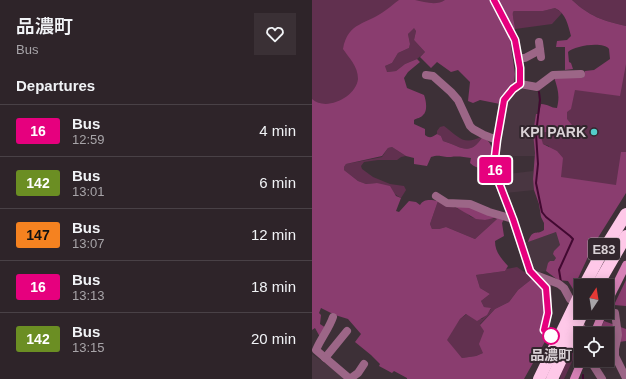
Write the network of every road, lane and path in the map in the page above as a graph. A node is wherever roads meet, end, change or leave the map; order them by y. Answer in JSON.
{"nodes":[{"id":1,"x":494,"y":0,"type":"edge"},
{"id":2,"x":540,"y":50,"type":"dead end"},
{"id":3,"x":518,"y":58,"type":"junction"},
{"id":4,"x":581,"y":74,"type":"dead end"},
{"id":5,"x":426,"y":75,"type":"dead end"},
{"id":6,"x":520,"y":84,"type":"junction"},
{"id":7,"x":497,"y":140,"type":"junction"},
{"id":8,"x":436,"y":196,"type":"dead end"},
{"id":9,"x":626,"y":214,"type":"edge"},
{"id":10,"x":513,"y":219,"type":"junction"},
{"id":11,"x":626,"y":236,"type":"edge"},
{"id":12,"x":626,"y":265,"type":"edge"},
{"id":13,"x":533,"y":274,"type":"junction"},
{"id":14,"x":588,"y":279,"type":"edge"},
{"id":15,"x":601,"y":279,"type":"edge"},
{"id":16,"x":614,"y":289,"type":"edge"},
{"id":17,"x":570,"y":299,"type":"dead end"},
{"id":18,"x":574,"y":306,"type":"edge"},
{"id":19,"x":615,"y":313,"type":"dead end"},
{"id":20,"x":334,"y":317,"type":"dead end"},
{"id":21,"x":580,"y":319,"type":"edge"},
{"id":22,"x":347,"y":331,"type":"dead end"},
{"id":23,"x":551,"y":336,"type":"dead end"},
{"id":24,"x":325,"y":358,"type":"junction"},
{"id":25,"x":364,"y":364,"type":"dead end"},
{"id":26,"x":579,"y":367,"type":"edge"},
{"id":27,"x":594,"y":367,"type":"edge"},
{"id":28,"x":626,"y":378,"type":"edge"},
{"id":29,"x":350,"y":379,"type":"edge"},
{"id":30,"x":539,"y":379,"type":"edge"},
{"id":31,"x":552,"y":379,"type":"edge"},
{"id":32,"x":574,"y":379,"type":"edge"},
{"id":33,"x":602,"y":379,"type":"edge"}],
"edges":[{"from":1,"to":3,"type":"street"},
{"from":2,"to":3,"type":"street"},
{"from":3,"to":6,"type":"street"},
{"from":4,"to":6,"type":"street"},
{"from":5,"to":7,"type":"street"},
{"from":6,"to":7,"type":"street"},
{"from":7,"to":10,"type":"street"},
{"from":8,"to":10,"type":"street"},
{"from":9,"to":14,"type":"highway","number":"E83"},
{"from":10,"to":13,"type":"street"},
{"from":11,"to":15,"type":"highway","number":"E83"},
{"from":12,"to":16,"type":"street"},
{"from":13,"to":17,"type":"street"},
{"from":13,"to":23,"type":"street"},
{"from":18,"to":30,"type":"highway"},
{"from":19,"to":28,"type":"street"},
{"from":20,"to":24,"type":"street"},
{"from":21,"to":31,"type":"highway"},
{"from":22,"to":24,"type":"street"},
{"from":24,"to":29,"type":"street"},
{"from":25,"to":29,"type":"street"},
{"from":26,"to":32,"type":"street"},
{"from":27,"to":33,"type":"street"}]}
